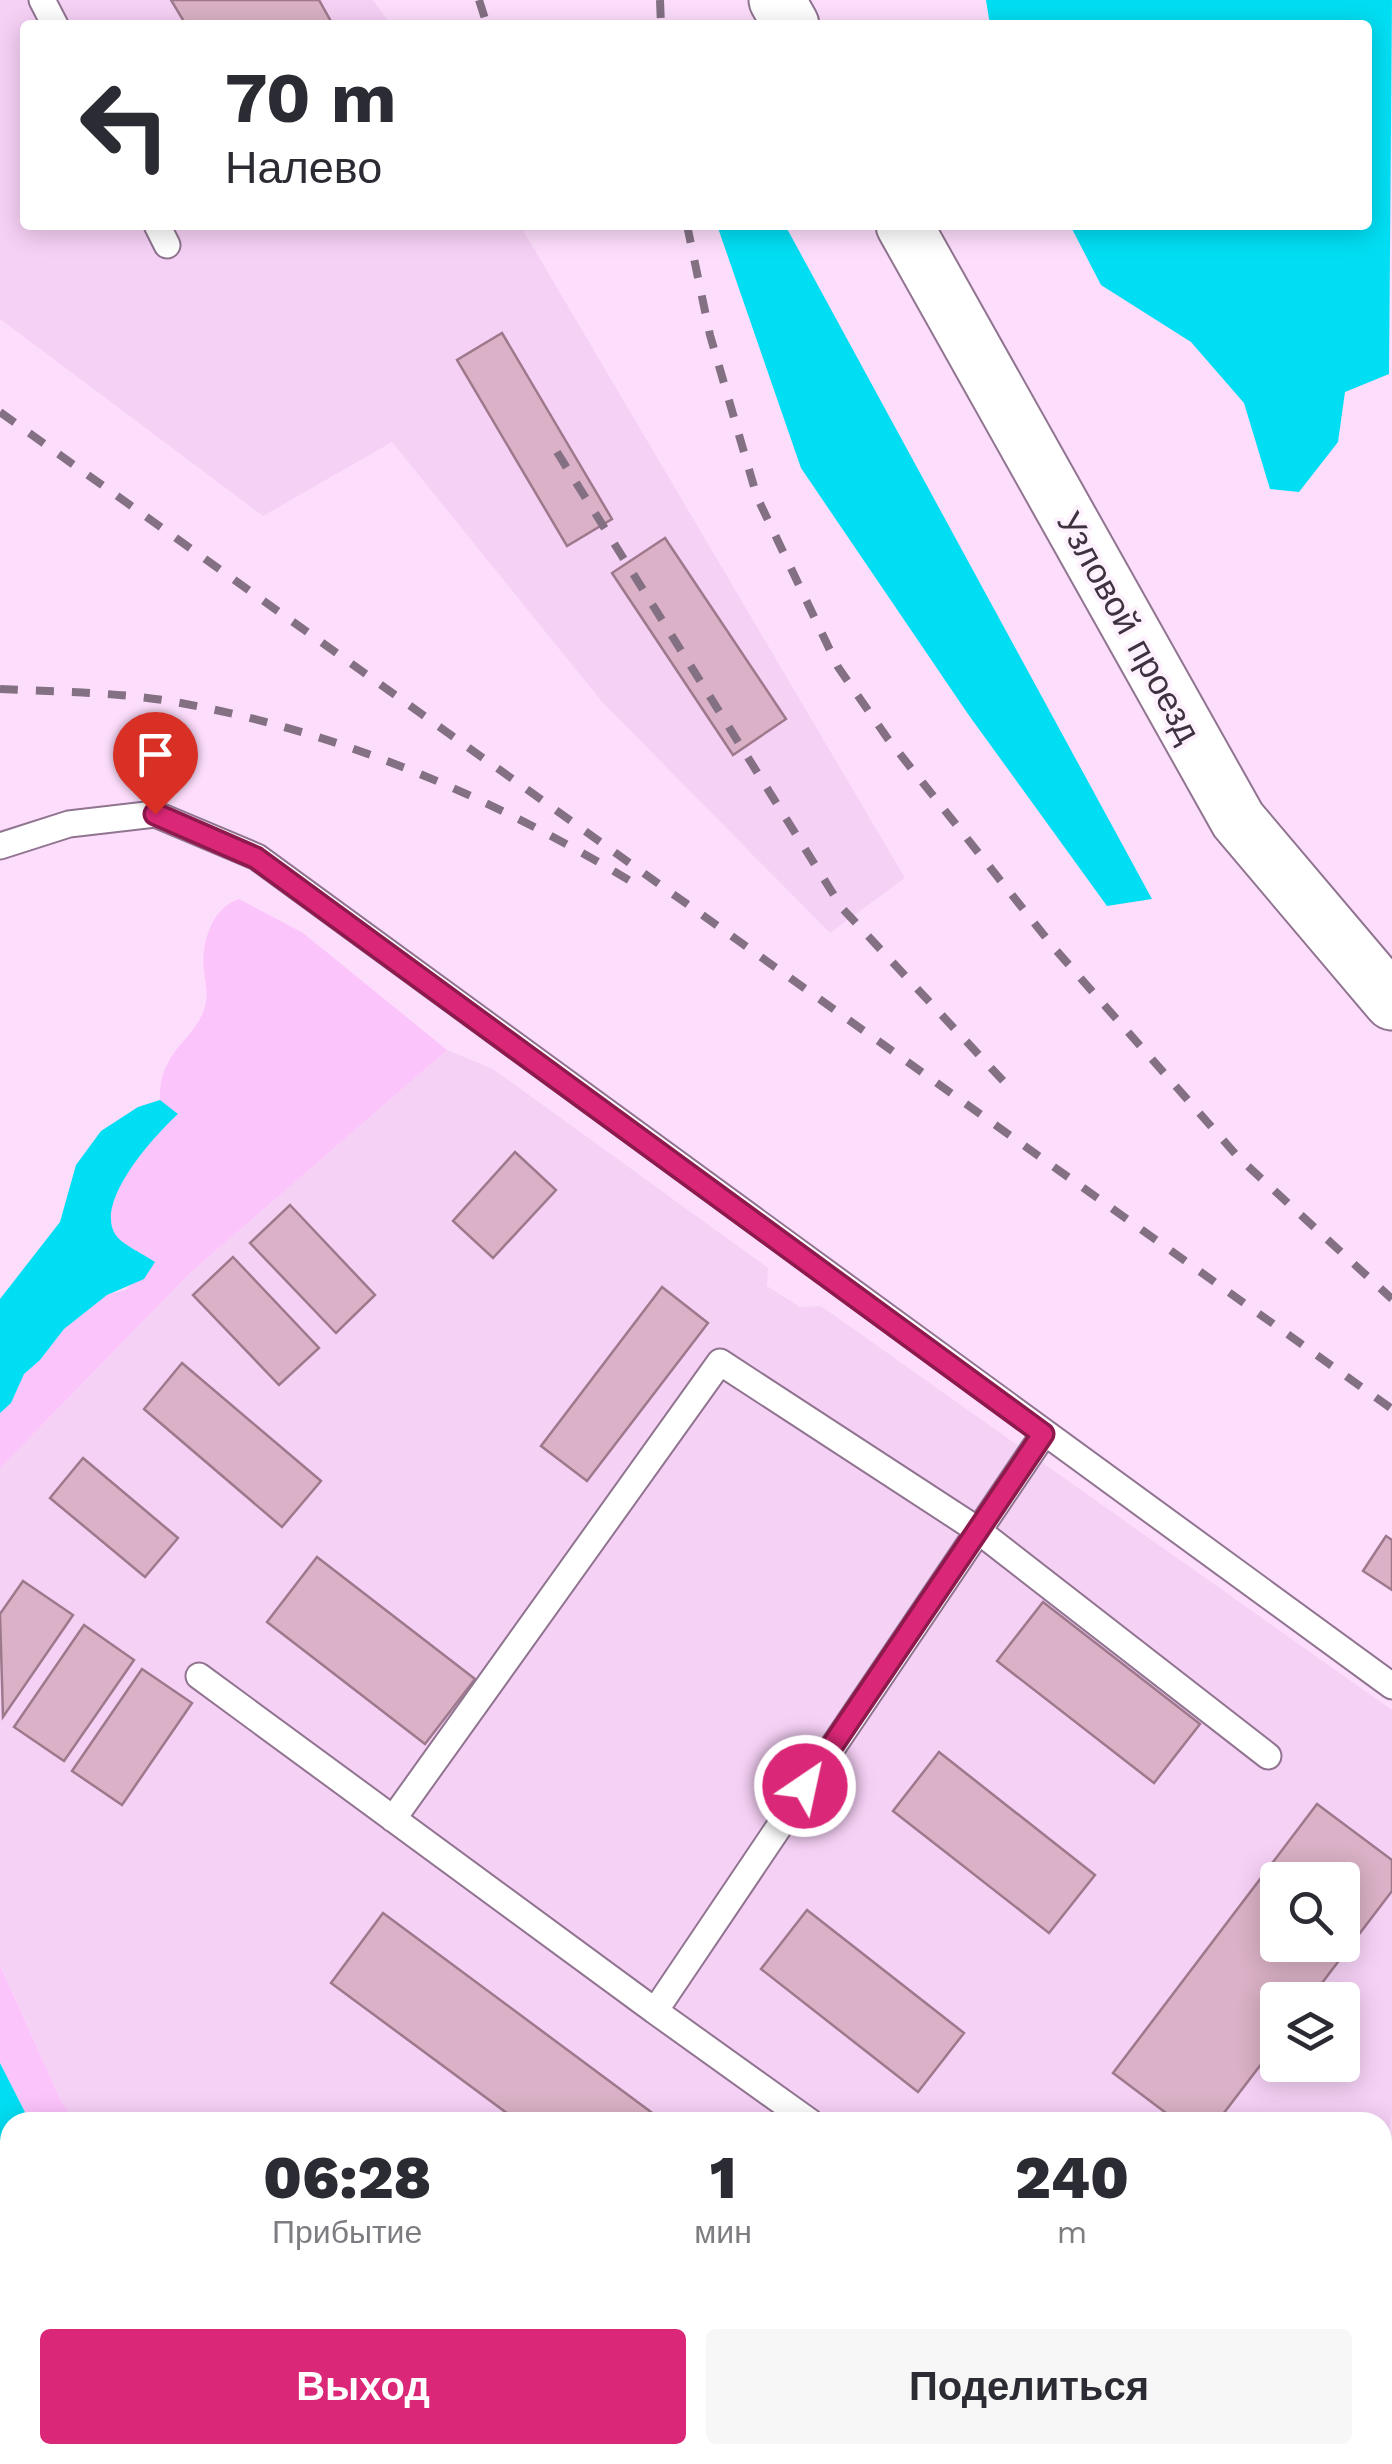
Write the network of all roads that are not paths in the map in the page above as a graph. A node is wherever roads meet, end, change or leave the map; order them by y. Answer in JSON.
{"nodes":[{"id":1,"x":907,"y":230,"type":"edge"},
{"id":2,"x":0,"y":846,"type":"edge"},
{"id":3,"x":1392,"y":1002,"type":"edge"},
{"id":4,"x":1043,"y":1434,"type":"junction"},
{"id":5,"x":976,"y":1529,"type":"junction"},
{"id":6,"x":199,"y":1676,"type":"dead end"},
{"id":7,"x":1392,"y":1686,"type":"edge"},
{"id":8,"x":1268,"y":1756,"type":"dead end"},
{"id":9,"x":393,"y":1819,"type":"junction"},
{"id":10,"x":655,"y":2011,"type":"junction"},
{"id":11,"x":796,"y":2112,"type":"edge"}],
"edges":[{"from":1,"to":3,"type":"street","name":"Узловой проезд"},
{"from":2,"to":4,"type":"lane"},
{"from":4,"to":5,"type":"lane"},
{"from":4,"to":7,"type":"lane"},
{"from":5,"to":8,"type":"lane"},
{"from":5,"to":9,"type":"lane"},
{"from":5,"to":10,"type":"lane"},
{"from":6,"to":9,"type":"lane"},
{"from":9,"to":10,"type":"lane"},
{"from":10,"to":11,"type":"lane"}]}
